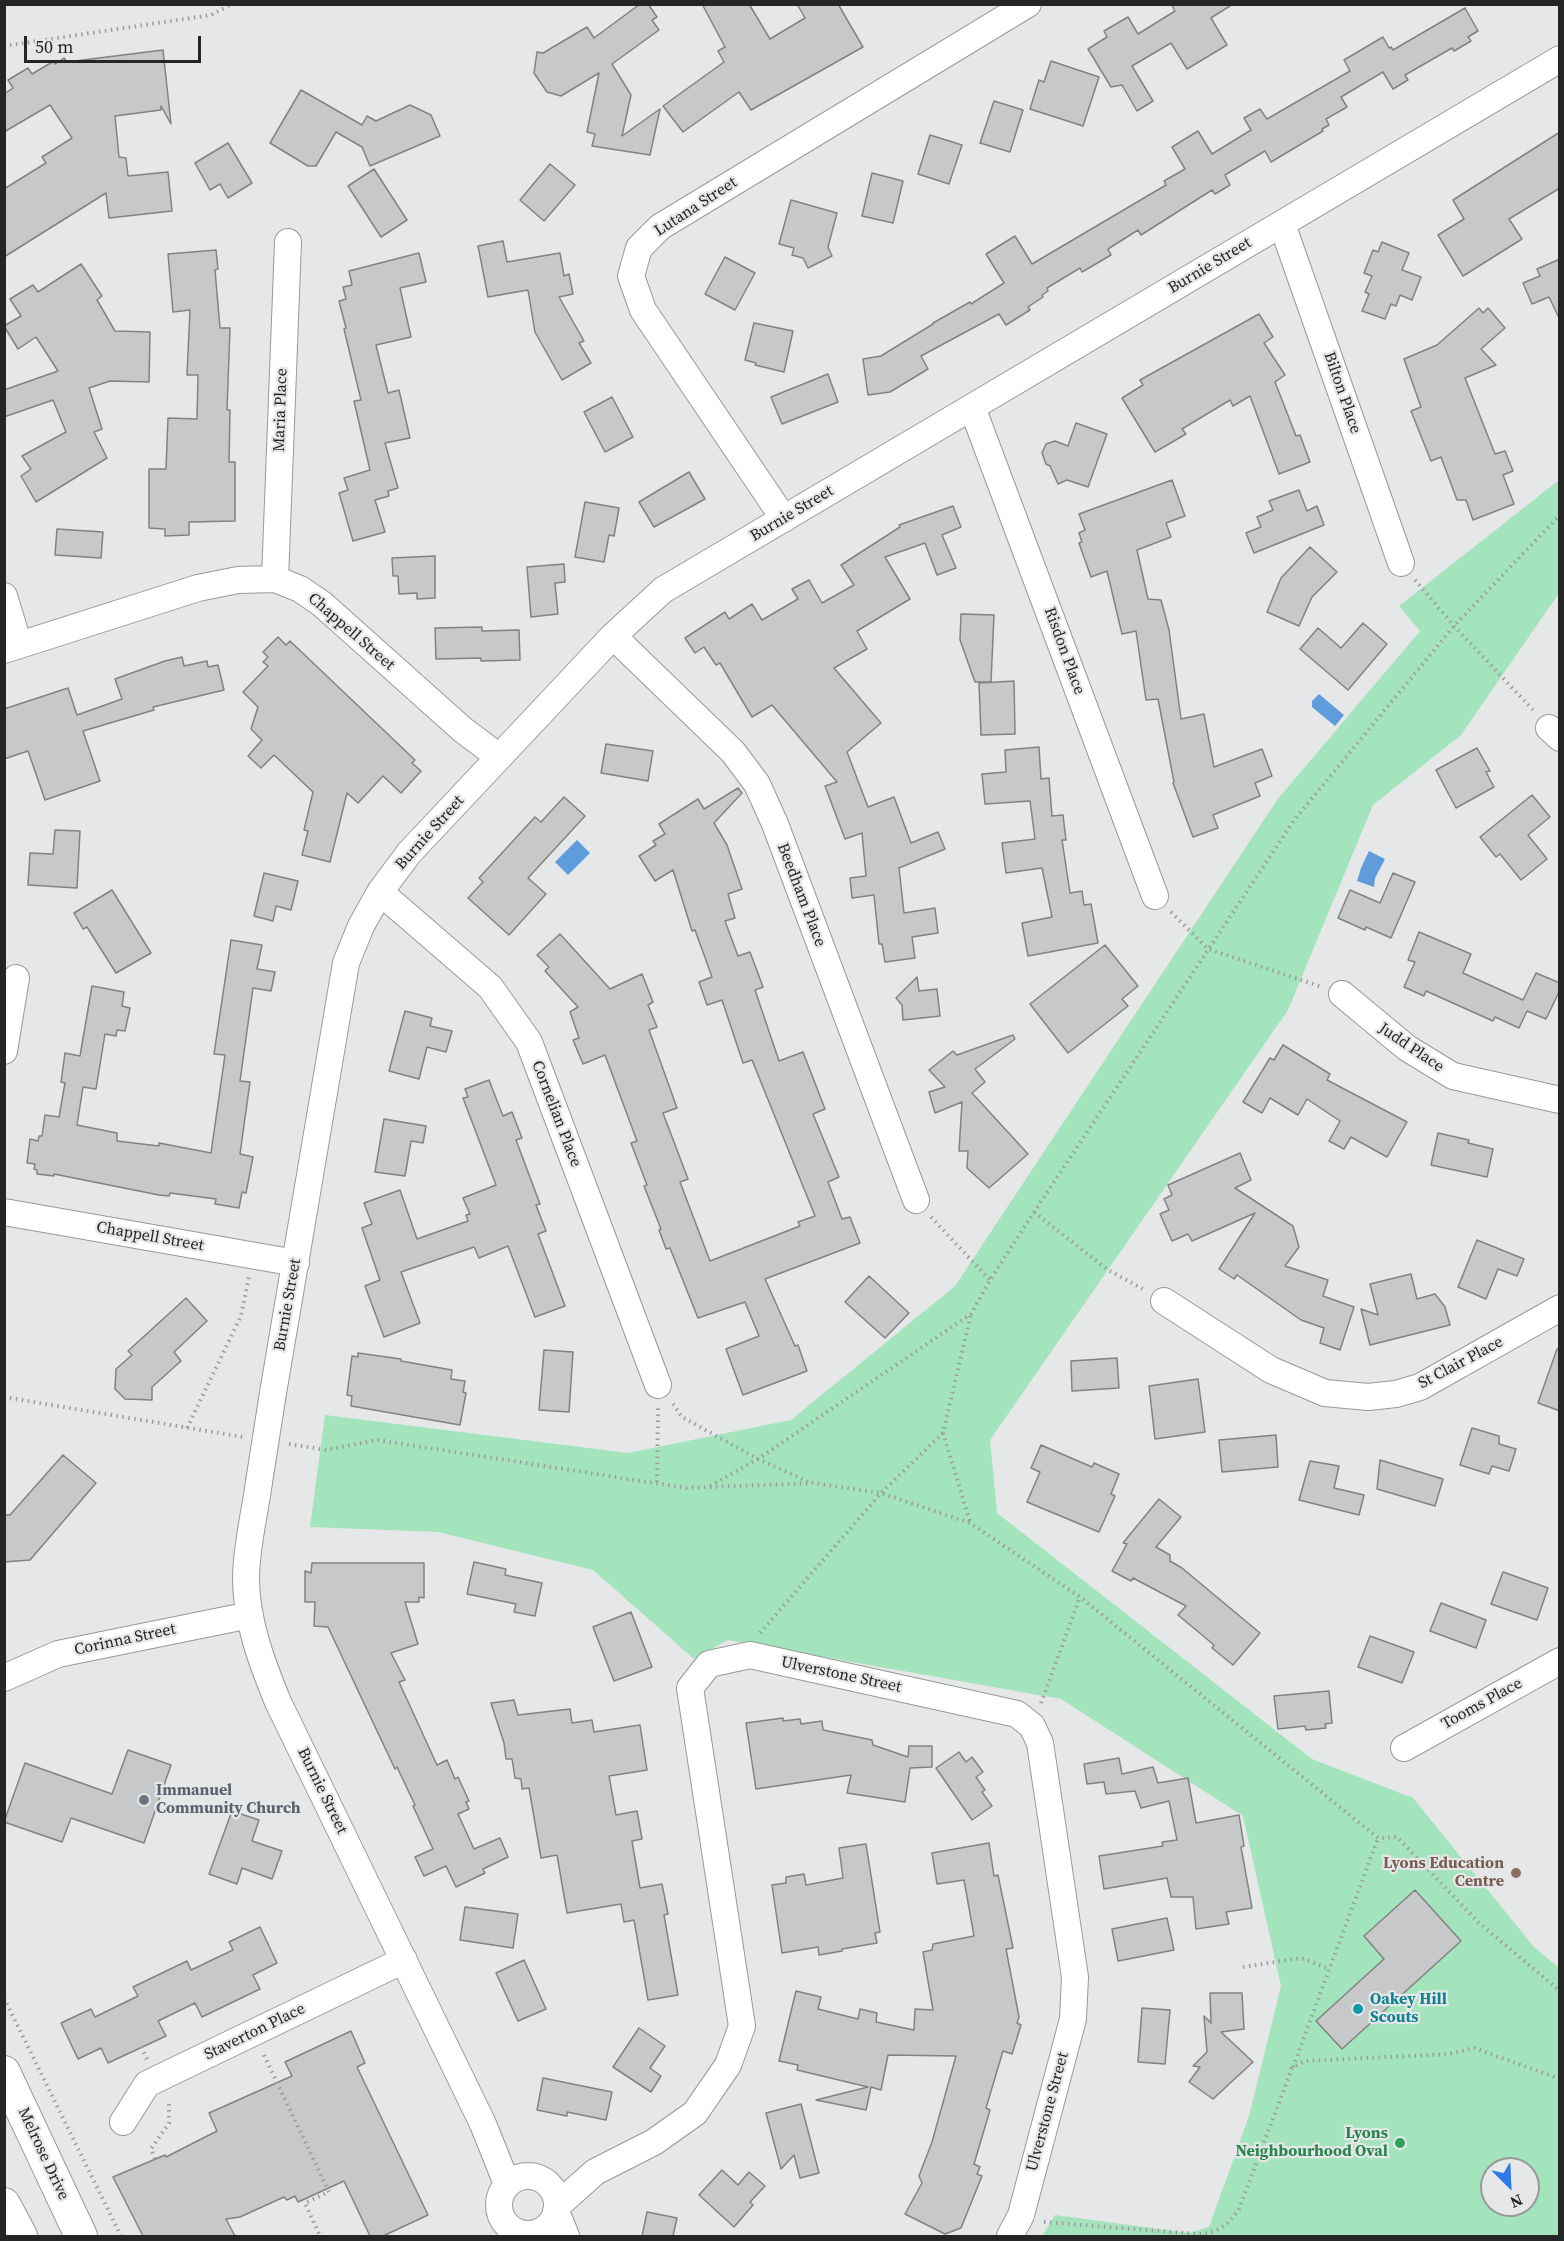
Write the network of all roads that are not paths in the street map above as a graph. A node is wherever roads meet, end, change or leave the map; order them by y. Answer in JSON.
{"nodes":[{"id":1,"x":1028,"y":4,"type":"edge"},
{"id":2,"x":1560,"y":59,"type":"edge"},
{"id":3,"x":1282,"y":224,"type":"junction"},
{"id":4,"x":288,"y":242,"type":"dead end"},
{"id":5,"x":972,"y":407,"type":"junction"},
{"id":6,"x":784,"y":519,"type":"junction"},
{"id":7,"x":1401,"y":563,"type":"road end"},
{"id":8,"x":275,"y":579,"type":"junction"},
{"id":9,"x":4,"y":596,"type":"edge"},
{"id":10,"x":613,"y":636,"type":"junction"},
{"id":11,"x":12,"y":647,"type":"edge"},
{"id":12,"x":499,"y":757,"type":"junction"},
{"id":13,"x":380,"y":892,"type":"junction"},
{"id":14,"x":1155,"y":896,"type":"road end"},
{"id":15,"x":16,"y":978,"type":"dead end"},
{"id":16,"x":1342,"y":994,"type":"road end"},
{"id":17,"x":4,"y":1052,"type":"edge"},
{"id":18,"x":1560,"y":1100,"type":"edge"},
{"id":19,"x":916,"y":1200,"type":"road end"},
{"id":20,"x":4,"y":1212,"type":"edge"},
{"id":21,"x":296,"y":1263,"type":"junction"},
{"id":22,"x":1164,"y":1301,"type":"road end"},
{"id":23,"x":1560,"y":1308,"type":"edge"},
{"id":24,"x":658,"y":1385,"type":"road end"},
{"id":25,"x":250,"y":1615,"type":"junction"},
{"id":26,"x":1560,"y":1661,"type":"edge"},
{"id":27,"x":4,"y":1678,"type":"edge"},
{"id":28,"x":1404,"y":1748,"type":"dead end"},
{"id":29,"x":404,"y":1960,"type":"junction"},
{"id":30,"x":4,"y":2072,"type":"edge"},
{"id":31,"x":123,"y":2122,"type":"dead end"},
{"id":32,"x":483,"y":2124,"type":"junction"},
{"id":33,"x":595,"y":2172,"type":"junction"},
{"id":34,"x":538,"y":2178,"type":"junction"},
{"id":35,"x":507,"y":2184,"type":"junction"},
{"id":36,"x":4,"y":2204,"type":"edge"},
{"id":37,"x":556,"y":2209,"type":"junction"},
{"id":38,"x":529,"y":2235,"type":"edge"},
{"id":39,"x":21,"y":2236,"type":"edge"},
{"id":40,"x":81,"y":2236,"type":"edge"},
{"id":41,"x":566,"y":2236,"type":"edge"},
{"id":42,"x":1010,"y":2236,"type":"edge"}],
"edges":[{"from":1,"to":6,"type":"street","name":"Lutana Street"},
{"from":2,"to":3,"type":"street","name":"Burnie Street"},
{"from":3,"to":5,"type":"street","name":"Burnie Street"},
{"from":3,"to":7,"type":"street","name":"Bilton Place"},
{"from":4,"to":8,"type":"street","name":"Maria Place"},
{"from":5,"to":6,"type":"street","name":"Burnie Street"},
{"from":5,"to":14,"type":"street","name":"Risdon Place"},
{"from":6,"to":10,"type":"street","name":"Burnie Street"},
{"from":8,"to":11,"type":"street","name":"Chappell Street"},
{"from":8,"to":12,"type":"street","name":"Chappell Street"},
{"from":9,"to":11,"type":"street"},
{"from":10,"to":12,"type":"street","name":"Burnie Street"},
{"from":10,"to":19,"type":"street","name":"Beedham Place"},
{"from":12,"to":13,"type":"street","name":"Burnie Street"},
{"from":13,"to":21,"type":"street","name":"Burnie Street"},
{"from":13,"to":24,"type":"street","name":"Cornelian Place"},
{"from":15,"to":17,"type":"street"},
{"from":16,"to":18,"type":"street","name":"Judd Place"},
{"from":20,"to":21,"type":"street","name":"Chappell Street"},
{"from":21,"to":25,"type":"street","name":"Burnie Street","bridge":true},
{"from":22,"to":23,"type":"street","name":"St Clair Place"},
{"from":25,"to":27,"type":"street","name":"Corinna Street"},
{"from":25,"to":29,"type":"street","name":"Burnie Street"},
{"from":26,"to":28,"type":"street","name":"Tooms Place"},
{"from":29,"to":31,"type":"street","name":"Staverton Place"},
{"from":29,"to":32,"type":"street","name":"Burnie Street"},
{"from":30,"to":40,"type":"main road","name":"Melrose Drive"},
{"from":32,"to":34,"type":"street","name":"Burnie Street"},
{"from":32,"to":35,"type":"street","name":"Burnie Street"},
{"from":33,"to":34,"type":"street","name":"Ulverstone Street"},
{"from":33,"to":37,"type":"street","name":"Ulverstone Street"},
{"from":33,"to":42,"type":"street","name":"Ulverstone Street"},
{"from":34,"to":35,"type":"street"},
{"from":34,"to":37,"type":"street"},
{"from":35,"to":38,"type":"street"},
{"from":36,"to":39,"type":"main road"},
{"from":37,"to":38,"type":"street"},
{"from":37,"to":41,"type":"street"}]}
